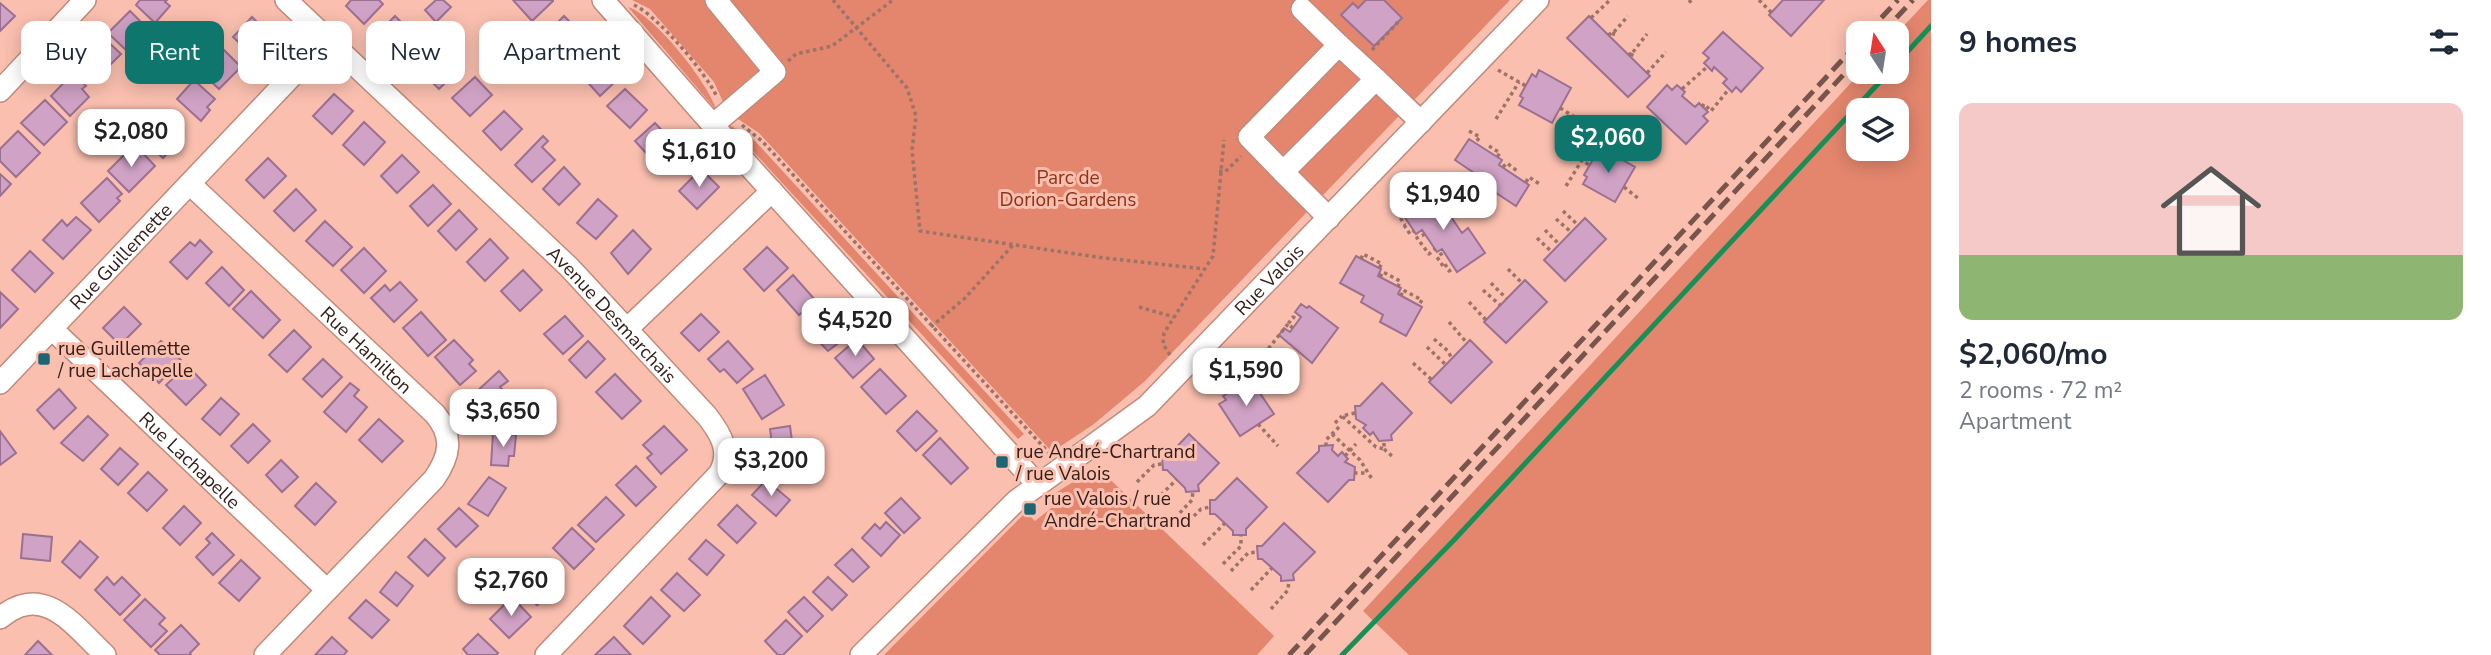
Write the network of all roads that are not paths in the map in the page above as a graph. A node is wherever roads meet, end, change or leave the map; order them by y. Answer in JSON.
{"nodes":[{"id":1,"x":286,"y":0,"type":"edge"},
{"id":2,"x":716,"y":0,"type":"edge"},
{"id":3,"x":1538,"y":0,"type":"edge"},
{"id":4,"x":617,"y":3,"type":"edge"},
{"id":5,"x":71,"y":4,"type":"edge"},
{"id":6,"x":1302,"y":9,"type":"dead end"},
{"id":7,"x":308,"y":21,"type":"edge"},
{"id":8,"x":1339,"y":45,"type":"junction"},
{"id":9,"x":352,"y":63,"type":"edge"},
{"id":10,"x":1376,"y":79,"type":"junction"},
{"id":11,"x":284,"y":84,"type":"edge"},
{"id":12,"x":0,"y":91,"type":"edge"},
{"id":13,"x":716,"y":115,"type":"junction"},
{"id":14,"x":1421,"y":122,"type":"junction"},
{"id":15,"x":1283,"y":172,"type":"junction"},
{"id":16,"x":190,"y":184,"type":"junction"},
{"id":17,"x":772,"y":191,"type":"junction"},
{"id":18,"x":1329,"y":218,"type":"junction"},
{"id":19,"x":628,"y":328,"type":"junction"},
{"id":20,"x":53,"y":330,"type":"junction"},
{"id":21,"x":0,"y":383,"type":"edge"},
{"id":22,"x":1037,"y":484,"type":"junction"},
{"id":23,"x":327,"y":590,"type":"junction"},
{"id":24,"x":0,"y":618,"type":"edge"},
{"id":25,"x":105,"y":655,"type":"edge"},
{"id":26,"x":265,"y":655,"type":"edge"},
{"id":27,"x":546,"y":655,"type":"edge"},
{"id":28,"x":861,"y":655,"type":"edge"}],
"edges":[{"from":1,"to":7,"type":"street","name":"Avenue Desmarchais"},
{"from":2,"to":13,"type":"street"},
{"from":3,"to":14,"type":"street","name":"Rue Valois"},
{"from":4,"to":13,"type":"street"},
{"from":5,"to":12,"type":"street"},
{"from":6,"to":8,"type":"street"},
{"from":8,"to":10,"type":"street"},
{"from":8,"to":15,"type":"street"},
{"from":9,"to":19,"type":"street","name":"Avenue Desmarchais"},
{"from":10,"to":14,"type":"street"},
{"from":10,"to":15,"type":"street"},
{"from":11,"to":16,"type":"street","name":"Rue Guillemette"},
{"from":13,"to":17,"type":"street"},
{"from":14,"to":18,"type":"street","name":"Rue Valois"},
{"from":15,"to":18,"type":"street"},
{"from":16,"to":20,"type":"street","name":"Rue Guillemette"},
{"from":16,"to":23,"type":"street","name":"Rue Hamilton"},
{"from":17,"to":19,"type":"street"},
{"from":17,"to":22,"type":"street"},
{"from":18,"to":22,"type":"street","name":"Rue Valois"},
{"from":19,"to":27,"type":"street","name":"Avenue Desmarchais"},
{"from":20,"to":21,"type":"street","name":"Rue Guillemette"},
{"from":20,"to":23,"type":"street","name":"Rue Lachapelle"},
{"from":22,"to":28,"type":"street","name":"Rue Valois"},
{"from":23,"to":26,"type":"street","name":"Rue Hamilton"},
{"from":24,"to":25,"type":"street"}]}
